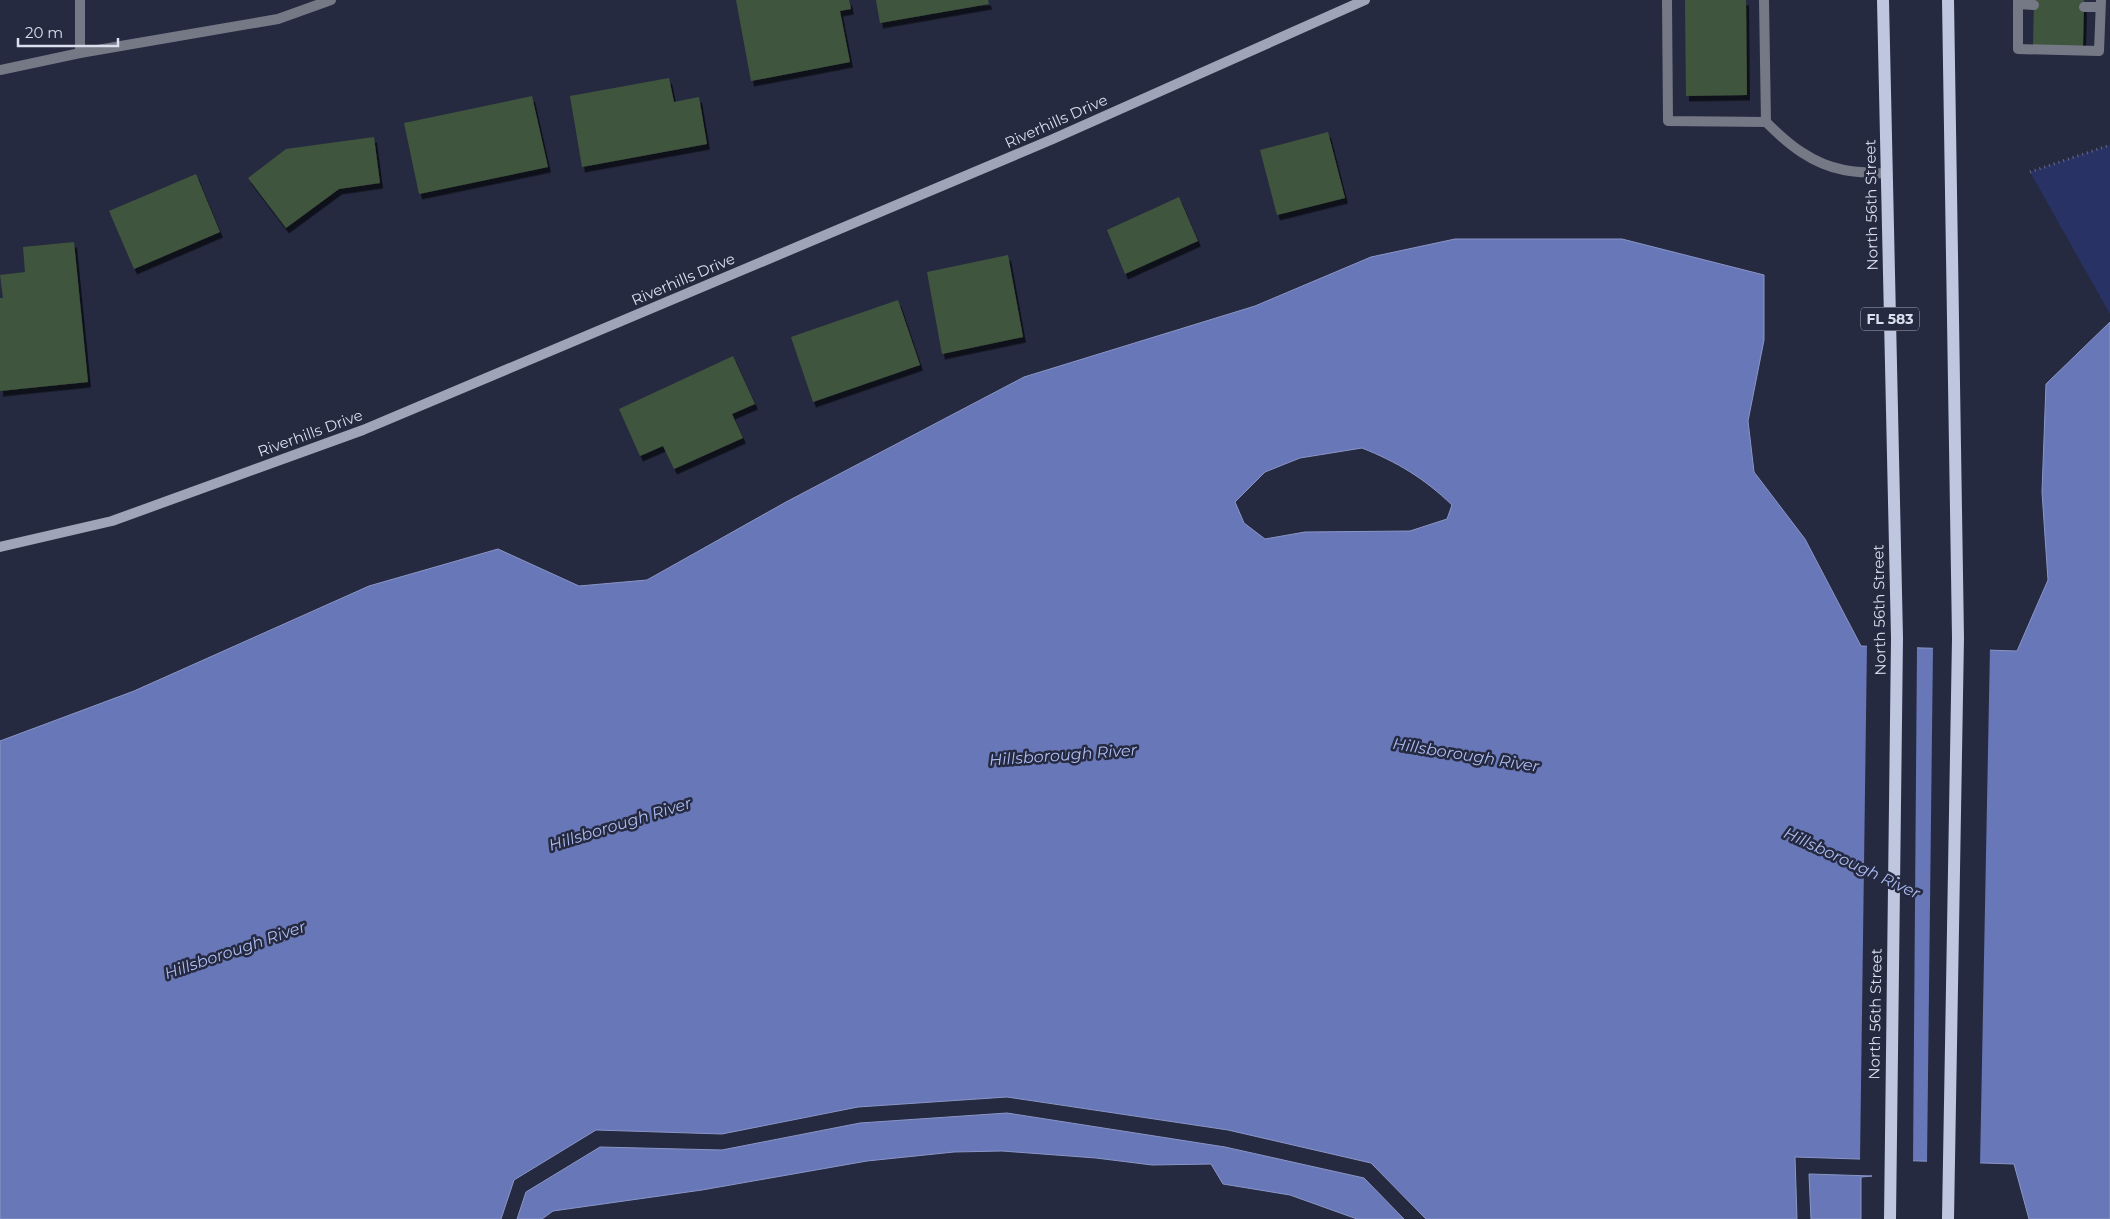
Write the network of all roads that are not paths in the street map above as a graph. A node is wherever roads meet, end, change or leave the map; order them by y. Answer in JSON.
{"nodes":[{"id":1,"x":80,"y":0,"type":"edge"},
{"id":2,"x":330,"y":0,"type":"edge"},
{"id":3,"x":1364,"y":0,"type":"edge"},
{"id":4,"x":1667,"y":0,"type":"edge"},
{"id":5,"x":1764,"y":0,"type":"edge"},
{"id":6,"x":1883,"y":0,"type":"edge"},
{"id":7,"x":1948,"y":0,"type":"edge"},
{"id":8,"x":2018,"y":2,"type":"edge"},
{"id":9,"x":2100,"y":4,"type":"edge"},
{"id":10,"x":2034,"y":5,"type":"dead end"},
{"id":11,"x":2084,"y":6,"type":"dead end"},
{"id":12,"x":80,"y":53,"type":"junction"},
{"id":13,"x":0,"y":70,"type":"edge"},
{"id":14,"x":1766,"y":122,"type":"junction"},
{"id":15,"x":1887,"y":174,"type":"junction"},
{"id":16,"x":0,"y":547,"type":"edge"},
{"id":17,"x":1890,"y":1219,"type":"edge"},
{"id":18,"x":1948,"y":1219,"type":"edge"}],
"edges":[{"from":1,"to":12,"type":"street"},
{"from":2,"to":12,"type":"street"},
{"from":3,"to":16,"type":"street","name":"Riverhills Drive"},
{"from":4,"to":14,"type":"street"},
{"from":5,"to":14,"type":"street"},
{"from":6,"to":15,"type":"main road","name":"North 56th Street","number":"FL 583"},
{"from":7,"to":18,"type":"main road"},
{"from":8,"to":9,"type":"street"},
{"from":8,"to":10,"type":"street"},
{"from":9,"to":11,"type":"street"},
{"from":12,"to":13,"type":"street"},
{"from":14,"to":15,"type":"street"},
{"from":15,"to":17,"type":"main road","name":"North 56th Street","number":"FL 583"}]}
